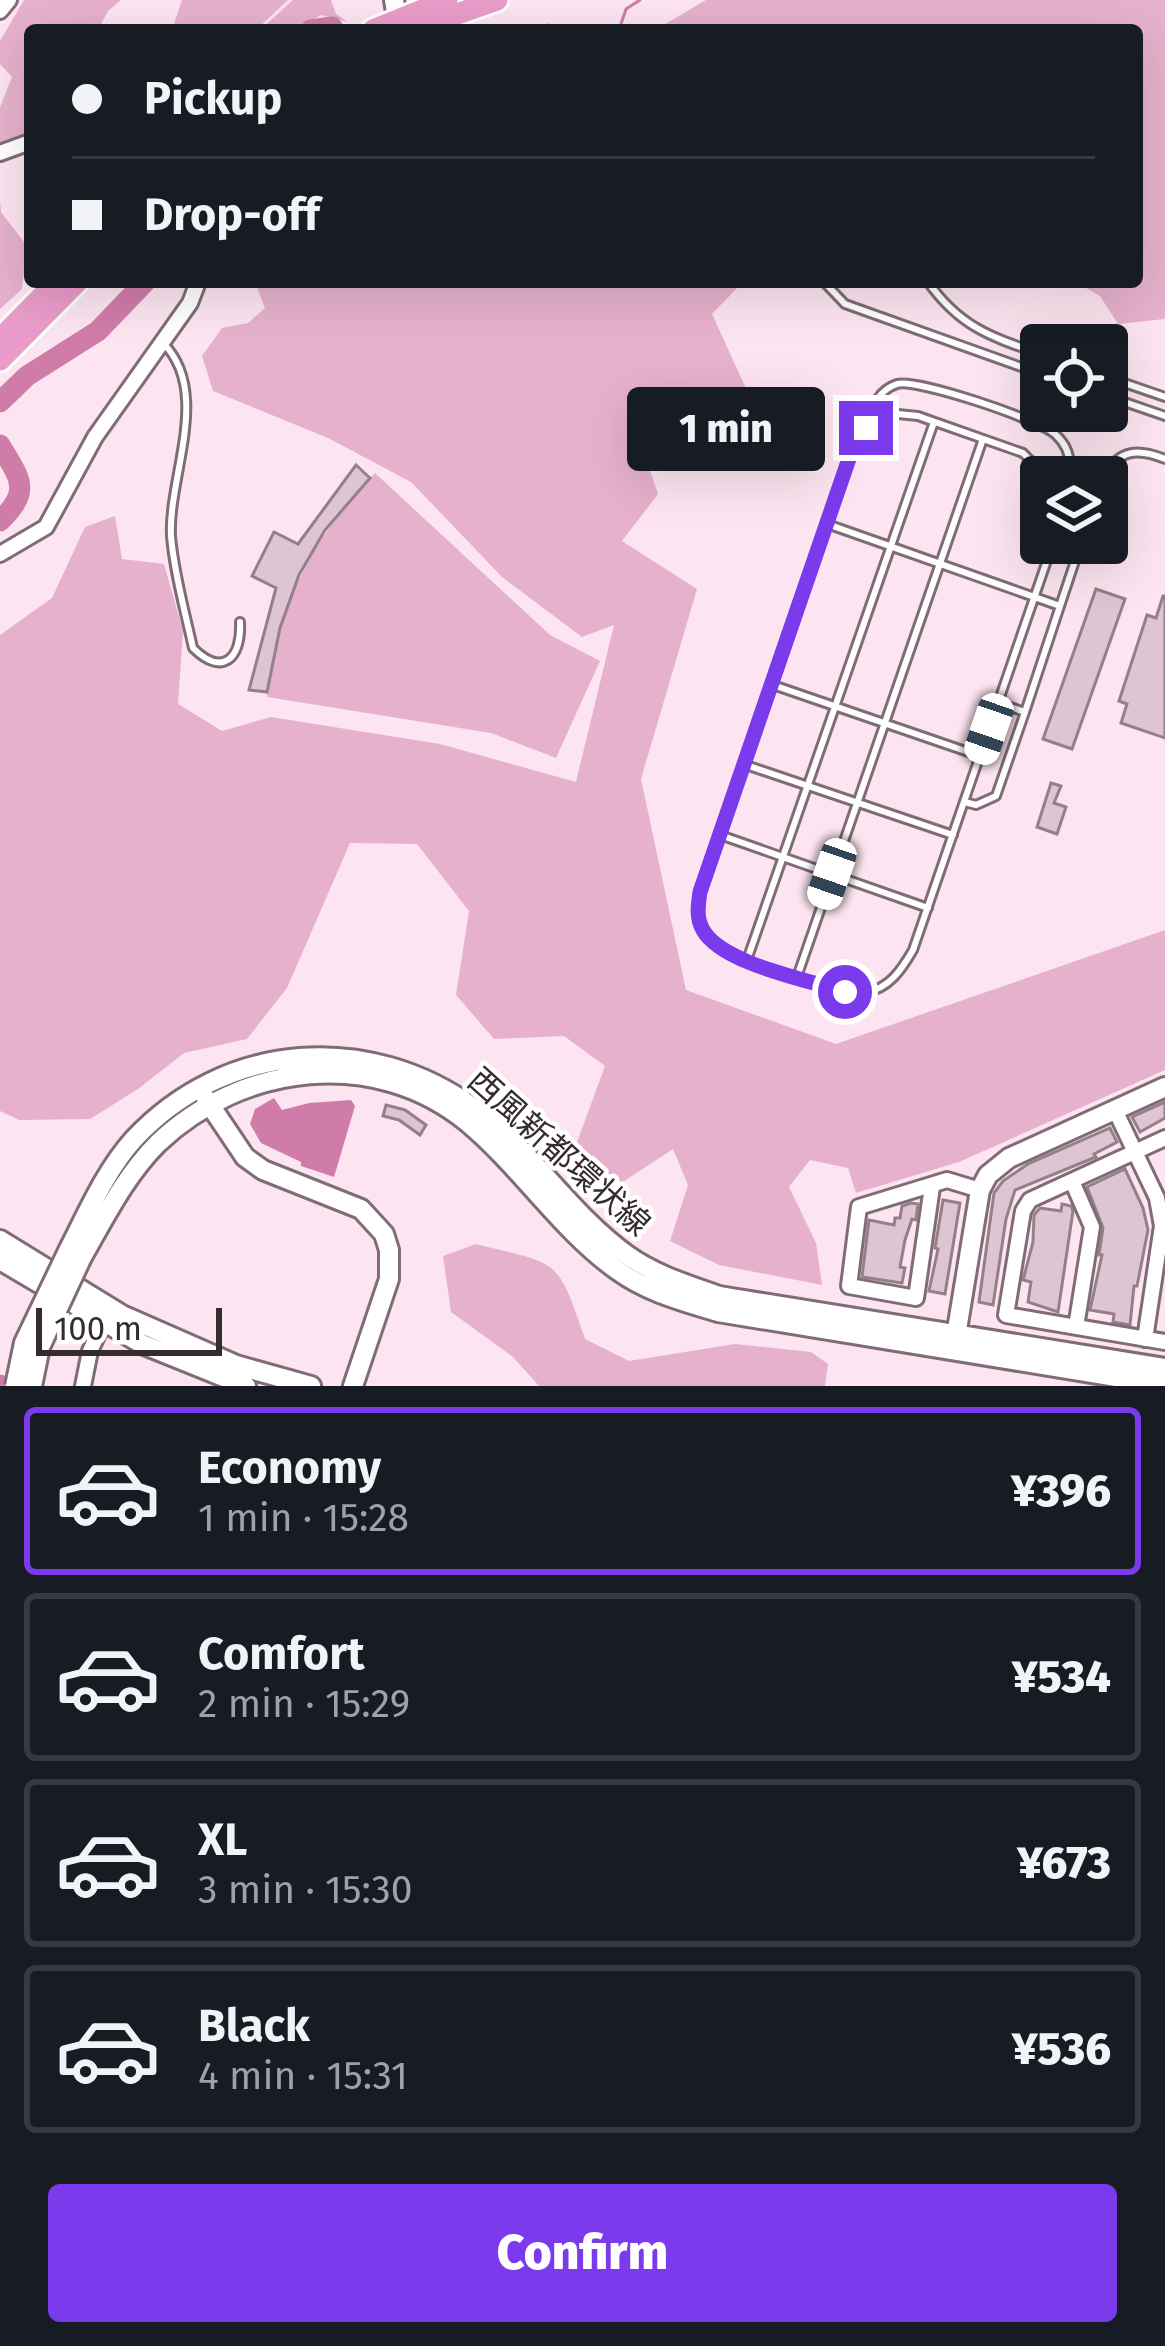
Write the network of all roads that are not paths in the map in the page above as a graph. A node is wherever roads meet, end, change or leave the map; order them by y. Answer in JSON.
{"nodes":[{"id":1,"x":9,"y":0,"type":"edge"},
{"id":2,"x":447,"y":0,"type":"edge"},
{"id":3,"x":497,"y":0,"type":"edge"},
{"id":4,"x":0,"y":11,"type":"edge"},
{"id":5,"x":400,"y":20,"type":"edge"},
{"id":6,"x":50,"y":288,"type":"edge"},
{"id":7,"x":71,"y":288,"type":"edge"},
{"id":8,"x":196,"y":288,"type":"edge"},
{"id":9,"x":830,"y":288,"type":"edge"},
{"id":10,"x":932,"y":288,"type":"edge"},
{"id":11,"x":0,"y":339,"type":"edge"},
{"id":12,"x":160,"y":340,"type":"junction"},
{"id":13,"x":1020,"y":346,"type":"edge"},
{"id":14,"x":0,"y":360,"type":"edge"},
{"id":15,"x":1020,"y":366,"type":"edge"},
{"id":16,"x":1128,"y":384,"type":"edge"},
{"id":17,"x":1165,"y":397,"type":"edge"},
{"id":18,"x":1128,"y":403,"type":"edge"},
{"id":19,"x":1165,"y":416,"type":"edge"},
{"id":20,"x":934,"y":422,"type":"junction"},
{"id":21,"x":866,"y":428,"type":"junction"},
{"id":22,"x":983,"y":439,"type":"junction"},
{"id":23,"x":1026,"y":456,"type":"edge"},
{"id":24,"x":1069,"y":456,"type":"edge"},
{"id":25,"x":1122,"y":456,"type":"edge"},
{"id":26,"x":1165,"y":459,"type":"edge"},
{"id":27,"x":827,"y":524,"type":"junction"},
{"id":28,"x":891,"y":547,"type":"junction"},
{"id":29,"x":0,"y":554,"type":"edge"},
{"id":30,"x":940,"y":564,"type":"junction"},
{"id":31,"x":1046,"y":564,"type":"edge"},
{"id":32,"x":1074,"y":564,"type":"edge"},
{"id":33,"x":1035,"y":596,"type":"junction"},
{"id":34,"x":1060,"y":606,"type":"junction"},
{"id":35,"x":241,"y":622,"type":"dead end"},
{"id":36,"x":773,"y":685,"type":"junction"},
{"id":37,"x":998,"y":703,"type":"junction"},
{"id":38,"x":836,"y":707,"type":"junction"},
{"id":39,"x":1025,"y":712,"type":"junction"},
{"id":40,"x":885,"y":724,"type":"junction"},
{"id":41,"x":980,"y":756,"type":"junction"},
{"id":42,"x":745,"y":764,"type":"junction"},
{"id":43,"x":808,"y":786,"type":"junction"},
{"id":44,"x":858,"y":802,"type":"junction"},
{"id":45,"x":964,"y":802,"type":"junction"},
{"id":46,"x":720,"y":835,"type":"junction"},
{"id":47,"x":953,"y":835,"type":"junction"},
{"id":48,"x":783,"y":857,"type":"junction"},
{"id":49,"x":832,"y":874,"type":"junction"},
{"id":50,"x":928,"y":908,"type":"junction"},
{"id":51,"x":747,"y":961,"type":"junction"},
{"id":52,"x":796,"y":977,"type":"junction"},
{"id":53,"x":1165,"y":1087,"type":"edge"},
{"id":54,"x":205,"y":1098,"type":"junction"},
{"id":55,"x":1115,"y":1110,"type":"junction"},
{"id":56,"x":1165,"y":1138,"type":"edge"},
{"id":57,"x":1136,"y":1151,"type":"junction"},
{"id":58,"x":1072,"y":1181,"type":"junction"},
{"id":59,"x":932,"y":1187,"type":"junction"},
{"id":60,"x":980,"y":1190,"type":"junction"},
{"id":61,"x":0,"y":1240,"type":"edge"},
{"id":62,"x":76,"y":1253,"type":"junction"},
{"id":63,"x":0,"y":1260,"type":"edge"},
{"id":64,"x":1161,"y":1270,"type":"edge"},
{"id":65,"x":104,"y":1321,"type":"junction"},
{"id":66,"x":1076,"y":1327,"type":"junction"},
{"id":67,"x":1145,"y":1339,"type":"junction"},
{"id":68,"x":1165,"y":1342,"type":"edge"},
{"id":69,"x":955,"y":1344,"type":"junction"},
{"id":70,"x":1165,"y":1368,"type":"edge"},
{"id":71,"x":0,"y":1370,"type":"edge"},
{"id":72,"x":1165,"y":1385,"type":"edge"},
{"id":73,"x":16,"y":1386,"type":"edge"},
{"id":74,"x":32,"y":1386,"type":"edge"},
{"id":75,"x":83,"y":1386,"type":"edge"},
{"id":76,"x":246,"y":1386,"type":"edge"},
{"id":77,"x":310,"y":1386,"type":"edge"},
{"id":78,"x":353,"y":1386,"type":"edge"}],
"edges":[{"from":1,"to":4,"type":"street"},
{"from":2,"to":5,"type":"main road"},
{"from":3,"to":5,"type":"main road"},
{"from":6,"to":11,"type":"main road"},
{"from":7,"to":14,"type":"main road"},
{"from":8,"to":12,"type":"street"},
{"from":9,"to":15,"type":"lane"},
{"from":10,"to":13,"type":"lane"},
{"from":12,"to":29,"type":"street"},
{"from":12,"to":35,"type":"lane"},
{"from":16,"to":17,"type":"lane"},
{"from":18,"to":19,"type":"lane"},
{"from":20,"to":21,"type":"lane"},
{"from":20,"to":22,"type":"lane"},
{"from":20,"to":28,"type":"lane"},
{"from":21,"to":24,"type":"lane"},
{"from":21,"to":27,"type":"lane"},
{"from":22,"to":23,"type":"lane"},
{"from":22,"to":30,"type":"lane"},
{"from":25,"to":26,"type":"lane"},
{"from":27,"to":28,"type":"lane"},
{"from":27,"to":36,"type":"lane"},
{"from":28,"to":30,"type":"lane"},
{"from":28,"to":38,"type":"lane"},
{"from":30,"to":33,"type":"lane"},
{"from":30,"to":40,"type":"lane"},
{"from":31,"to":33,"type":"lane"},
{"from":32,"to":34,"type":"lane"},
{"from":33,"to":34,"type":"lane"},
{"from":33,"to":37,"type":"lane"},
{"from":34,"to":39,"type":"lane"},
{"from":36,"to":38,"type":"lane"},
{"from":36,"to":42,"type":"lane"},
{"from":37,"to":39,"type":"lane"},
{"from":37,"to":41,"type":"lane"},
{"from":38,"to":40,"type":"lane"},
{"from":38,"to":43,"type":"lane"},
{"from":39,"to":45,"type":"lane"},
{"from":40,"to":41,"type":"lane"},
{"from":40,"to":44,"type":"lane"},
{"from":41,"to":45,"type":"lane"},
{"from":42,"to":43,"type":"lane"},
{"from":42,"to":46,"type":"lane"},
{"from":43,"to":44,"type":"lane"},
{"from":43,"to":48,"type":"lane"},
{"from":44,"to":47,"type":"lane"},
{"from":44,"to":49,"type":"lane"},
{"from":45,"to":47,"type":"lane"},
{"from":46,"to":48,"type":"lane"},
{"from":46,"to":51,"type":"lane"},
{"from":47,"to":50,"type":"lane"},
{"from":48,"to":49,"type":"lane"},
{"from":48,"to":51,"type":"lane"},
{"from":49,"to":50,"type":"lane"},
{"from":49,"to":52,"type":"lane"},
{"from":50,"to":52,"type":"lane"},
{"from":51,"to":52,"type":"lane"},
{"from":53,"to":55,"type":"street"},
{"from":54,"to":62,"type":"street","name":"西風新都環状線"},
{"from":54,"to":69,"type":"street","name":"西風新都環状線"},
{"from":54,"to":78,"type":"street"},
{"from":55,"to":57,"type":"street"},
{"from":55,"to":60,"type":"street"},
{"from":56,"to":57,"type":"street"},
{"from":57,"to":58,"type":"street"},
{"from":57,"to":64,"type":"street"},
{"from":58,"to":66,"type":"street"},
{"from":58,"to":66,"type":"street"},
{"from":59,"to":59,"type":"street"},
{"from":59,"to":60,"type":"street"},
{"from":60,"to":69,"type":"street"},
{"from":61,"to":77,"type":"street"},
{"from":62,"to":73,"type":"street","name":"西風新都環状線","bridge":true},
{"from":62,"to":74,"type":"street","name":"西風新都環状線","bridge":true},
{"from":63,"to":65,"type":"street"},
{"from":64,"to":67,"type":"street"},
{"from":65,"to":75,"type":"street"},
{"from":65,"to":76,"type":"street"},
{"from":66,"to":67,"type":"street"},
{"from":67,"to":68,"type":"street"},
{"from":69,"to":70,"type":"street","name":"西風新都環状線"},
{"from":69,"to":72,"type":"street","name":"西風新都環状線"},
{"from":71,"to":73,"type":"street"}]}
